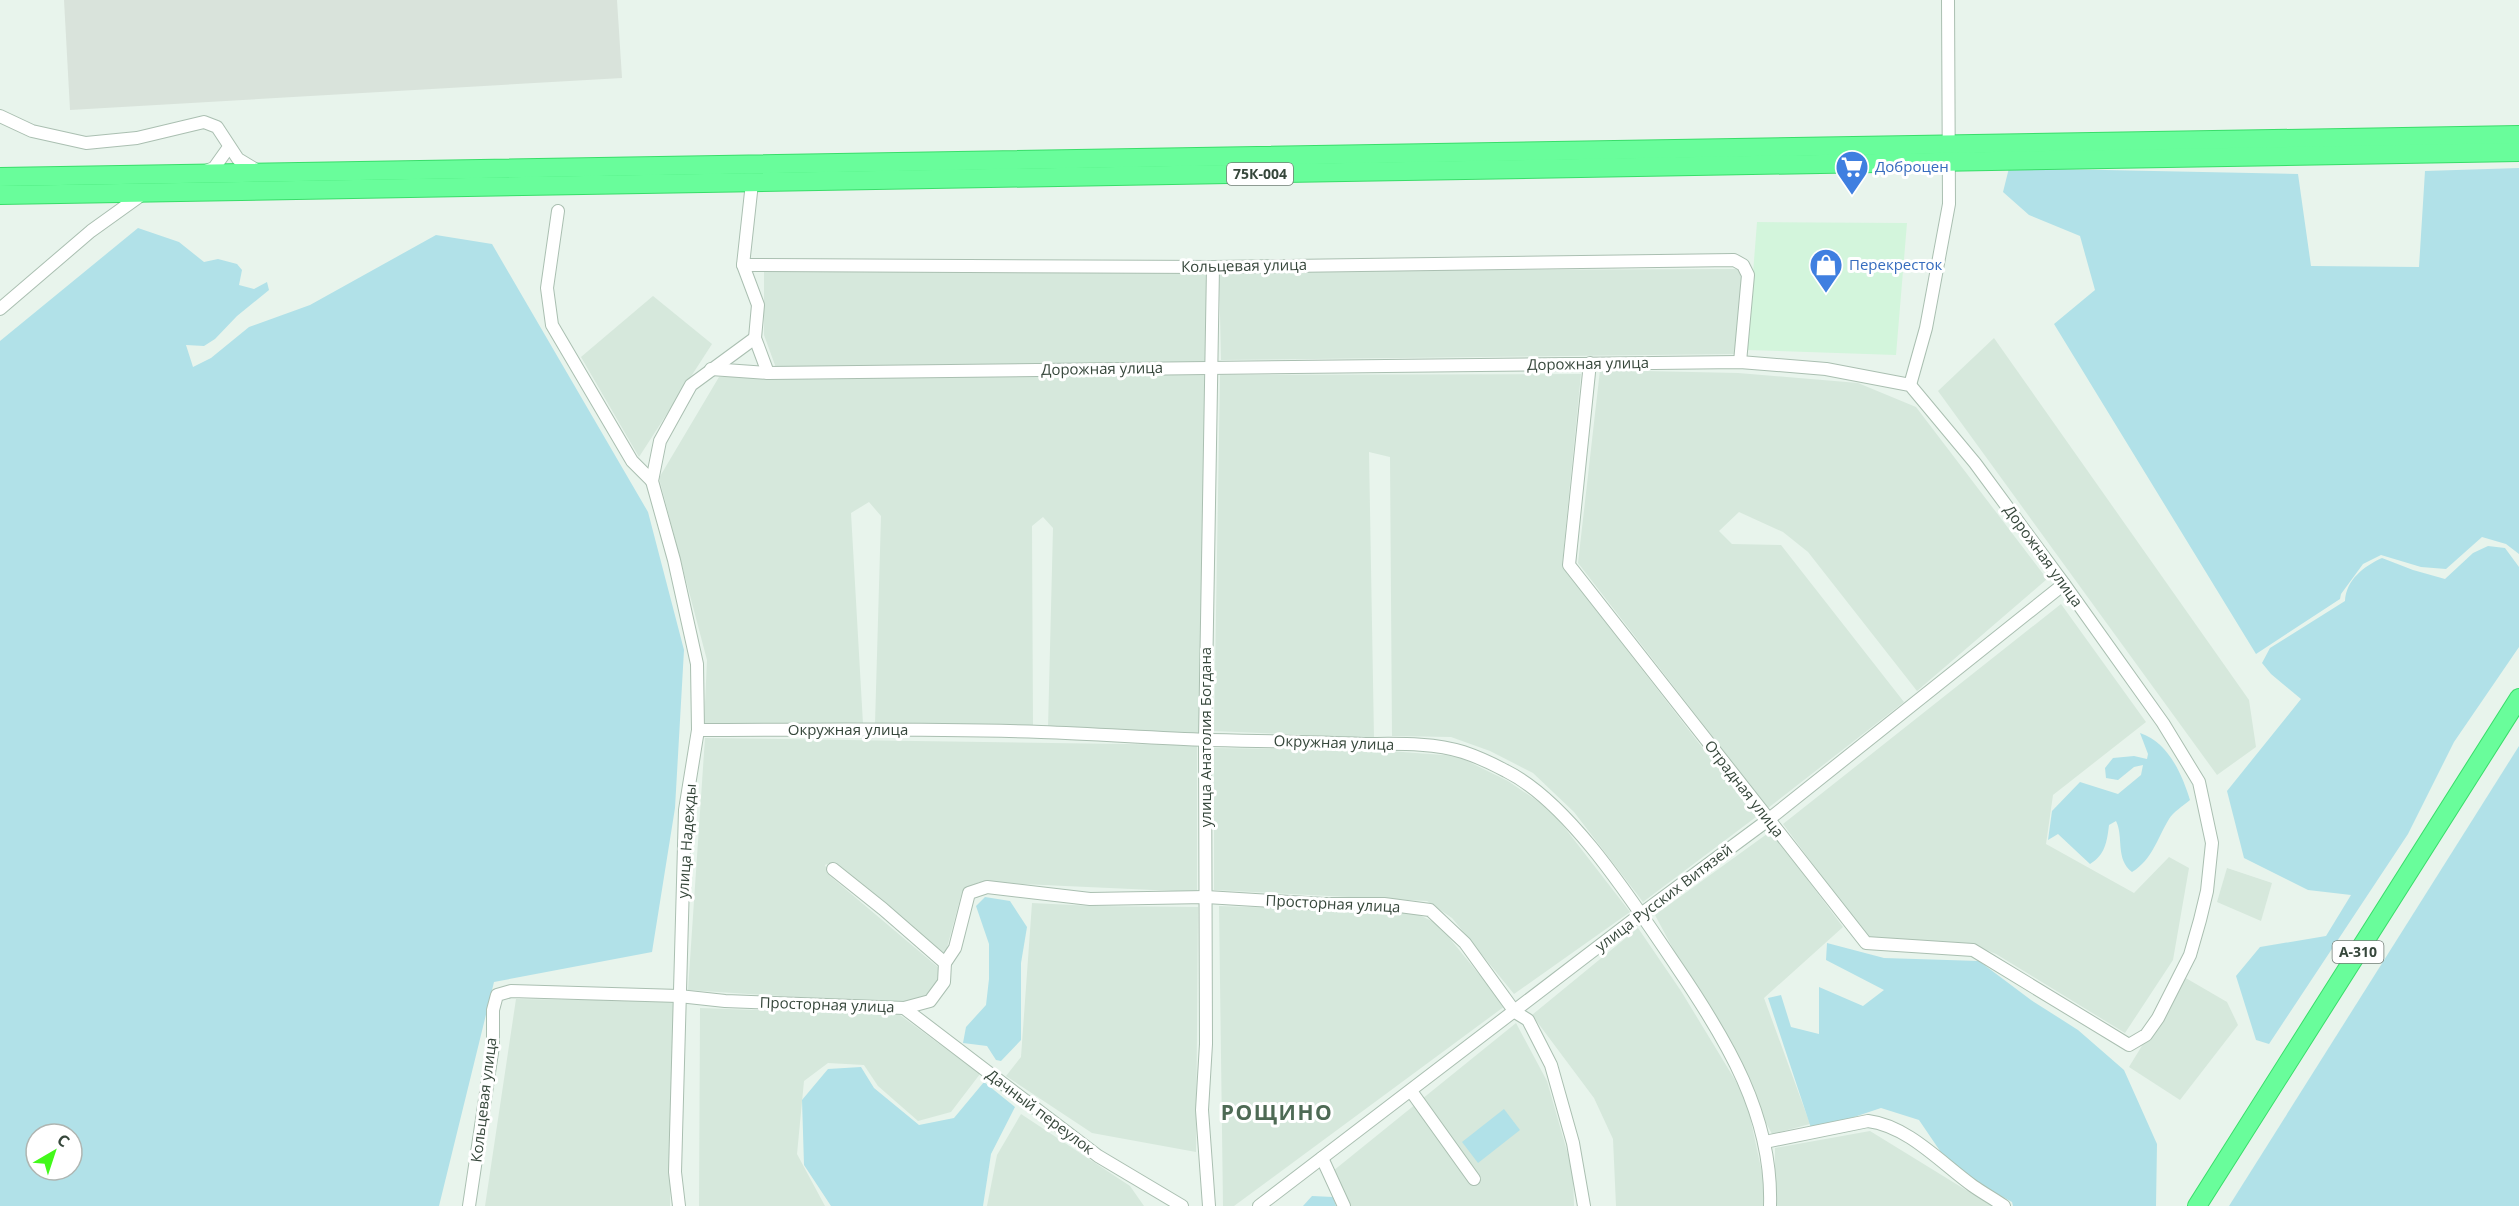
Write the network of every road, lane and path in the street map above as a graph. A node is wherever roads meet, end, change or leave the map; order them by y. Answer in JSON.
{"nodes":[{"id":1,"x":1948,"y":0,"type":"edge"},
{"id":2,"x":0,"y":116,"type":"edge"},
{"id":3,"x":2519,"y":135,"type":"edge"},
{"id":4,"x":1950,"y":144,"type":"junction"},
{"id":5,"x":229,"y":147,"type":"junction"},
{"id":6,"x":2519,"y":152,"type":"edge"},
{"id":7,"x":1950,"y":164,"type":"junction"},
{"id":8,"x":261,"y":173,"type":"junction"},
{"id":9,"x":195,"y":174,"type":"junction"},
{"id":10,"x":0,"y":177,"type":"edge"},
{"id":11,"x":752,"y":183,"type":"junction"},
{"id":12,"x":144,"y":193,"type":"junction"},
{"id":13,"x":0,"y":195,"type":"edge"},
{"id":14,"x":558,"y":211,"type":"dead end"},
{"id":15,"x":743,"y":265,"type":"junction"},
{"id":16,"x":1213,"y":267,"type":"junction"},
{"id":17,"x":0,"y":309,"type":"edge"},
{"id":18,"x":755,"y":338,"type":"junction"},
{"id":19,"x":1740,"y":362,"type":"junction"},
{"id":20,"x":1590,"y":363,"type":"junction"},
{"id":21,"x":1211,"y":368,"type":"junction"},
{"id":22,"x":711,"y":369,"type":"junction"},
{"id":23,"x":768,"y":373,"type":"junction"},
{"id":24,"x":1910,"y":385,"type":"junction"},
{"id":25,"x":652,"y":481,"type":"junction"},
{"id":26,"x":2064,"y":584,"type":"junction"},
{"id":27,"x":2519,"y":698,"type":"edge"},
{"id":28,"x":698,"y":730,"type":"junction"},
{"id":29,"x":1205,"y":740,"type":"junction"},
{"id":30,"x":1768,"y":820,"type":"junction"},
{"id":31,"x":833,"y":869,"type":"dead end"},
{"id":32,"x":1206,"y":897,"type":"junction"},
{"id":33,"x":1641,"y":914,"type":"junction"},
{"id":34,"x":945,"y":963,"type":"junction"},
{"id":35,"x":497,"y":995,"type":"joint"},
{"id":36,"x":680,"y":996,"type":"junction"},
{"id":37,"x":904,"y":1008,"type":"junction"},
{"id":38,"x":1515,"y":1012,"type":"junction"},
{"id":39,"x":2129,"y":1045,"type":"joint"},
{"id":40,"x":1411,"y":1091,"type":"junction"},
{"id":41,"x":1765,"y":1142,"type":"junction"},
{"id":42,"x":1322,"y":1158,"type":"junction"},
{"id":43,"x":1474,"y":1179,"type":"dead end"},
{"id":44,"x":469,"y":1206,"type":"edge"},
{"id":45,"x":679,"y":1206,"type":"edge"},
{"id":46,"x":1182,"y":1206,"type":"edge"},
{"id":47,"x":1209,"y":1206,"type":"edge"},
{"id":48,"x":1260,"y":1206,"type":"edge"},
{"id":49,"x":1344,"y":1206,"type":"edge"},
{"id":50,"x":1584,"y":1206,"type":"edge"},
{"id":51,"x":1770,"y":1206,"type":"edge"},
{"id":52,"x":2004,"y":1206,"type":"edge"},
{"id":53,"x":2197,"y":1206,"type":"edge"}],
"edges":[{"from":1,"to":4,"type":"street"},
{"from":2,"to":5,"type":"street"},
{"from":3,"to":4,"type":"highway","number":"75К-004"},
{"from":4,"to":7,"type":"street"},
{"from":4,"to":8,"type":"highway","number":"75К-004"},
{"from":5,"to":8,"type":"street"},
{"from":5,"to":9,"type":"street"},
{"from":6,"to":7,"type":"highway","number":"75К-004"},
{"from":7,"to":11,"type":"highway","number":"75К-004"},
{"from":7,"to":24,"type":"street"},
{"from":8,"to":9,"type":"highway","number":"75К-004"},
{"from":9,"to":10,"type":"highway","number":"75К-004"},
{"from":11,"to":12,"type":"highway","number":"75К-004"},
{"from":11,"to":15,"type":"street"},
{"from":12,"to":13,"type":"highway","number":"75К-004"},
{"from":12,"to":17,"type":"street"},
{"from":14,"to":25,"type":"street","name":"улица Надежды"},
{"from":15,"to":16,"type":"street","name":"Кольцевая улица"},
{"from":15,"to":18,"type":"street"},
{"from":16,"to":19,"type":"street","name":"Кольцевая улица"},
{"from":16,"to":21,"type":"street","name":"улица Анатолия Богдана"},
{"from":18,"to":22,"type":"street","name":"улица Надежды"},
{"from":18,"to":23,"type":"street"},
{"from":19,"to":20,"type":"street","name":"Дорожная улица"},
{"from":19,"to":24,"type":"street","name":"Дорожная улица"},
{"from":20,"to":21,"type":"street","name":"Дорожная улица"},
{"from":20,"to":30,"type":"street","name":"Отрадная улица"},
{"from":21,"to":23,"type":"street","name":"Дорожная улица"},
{"from":21,"to":29,"type":"street","name":"улица Анатолия Богдана"},
{"from":22,"to":23,"type":"street","name":"Дорожная улица"},
{"from":22,"to":25,"type":"street","name":"улица Надежды"},
{"from":24,"to":26,"type":"street","name":"Дорожная улица"},
{"from":25,"to":28,"type":"street","name":"улица Надежды"},
{"from":26,"to":30,"type":"street","name":"улица Русских Витязей"},
{"from":26,"to":39,"type":"street","name":"Дорожная улица"},
{"from":27,"to":53,"type":"highway","number":"А-310"},
{"from":28,"to":29,"type":"street","name":"Окружная улица"},
{"from":28,"to":36,"type":"street","name":"улица Надежды"},
{"from":29,"to":32,"type":"street","name":"улица Анатолия Богдана"},
{"from":29,"to":33,"type":"street","name":"Окружная улица"},
{"from":30,"to":33,"type":"street","name":"улица Русских Витязей"},
{"from":30,"to":39,"type":"street","name":"Отрадная улица"},
{"from":31,"to":34,"type":"street"},
{"from":32,"to":34,"type":"street","name":"Просторная улица"},
{"from":32,"to":38,"type":"street","name":"Просторная улица"},
{"from":32,"to":47,"type":"street","name":"улица Анатолия Богдана"},
{"from":33,"to":38,"type":"street","name":"улица Русских Витязей"},
{"from":33,"to":41,"type":"street","name":"Окружная улица"},
{"from":34,"to":37,"type":"street","name":"Просторная улица"},
{"from":35,"to":36,"type":"street","name":"Просторная улица"},
{"from":35,"to":44,"type":"street","name":"Кольцевая улица"},
{"from":36,"to":37,"type":"street","name":"Просторная улица"},
{"from":36,"to":45,"type":"street","name":"улица Надежды"},
{"from":37,"to":46,"type":"street","name":"Дачный переулок"},
{"from":38,"to":40,"type":"street","name":"улица Русских Витязей"},
{"from":38,"to":50,"type":"street","name":"Просторная улица"},
{"from":40,"to":42,"type":"street","name":"улица Русских Витязей"},
{"from":40,"to":43,"type":"street"},
{"from":41,"to":51,"type":"street","name":"Окружная улица"},
{"from":41,"to":52,"type":"street"},
{"from":42,"to":48,"type":"street","name":"улица Русских Витязей"},
{"from":42,"to":49,"type":"street"}]}
